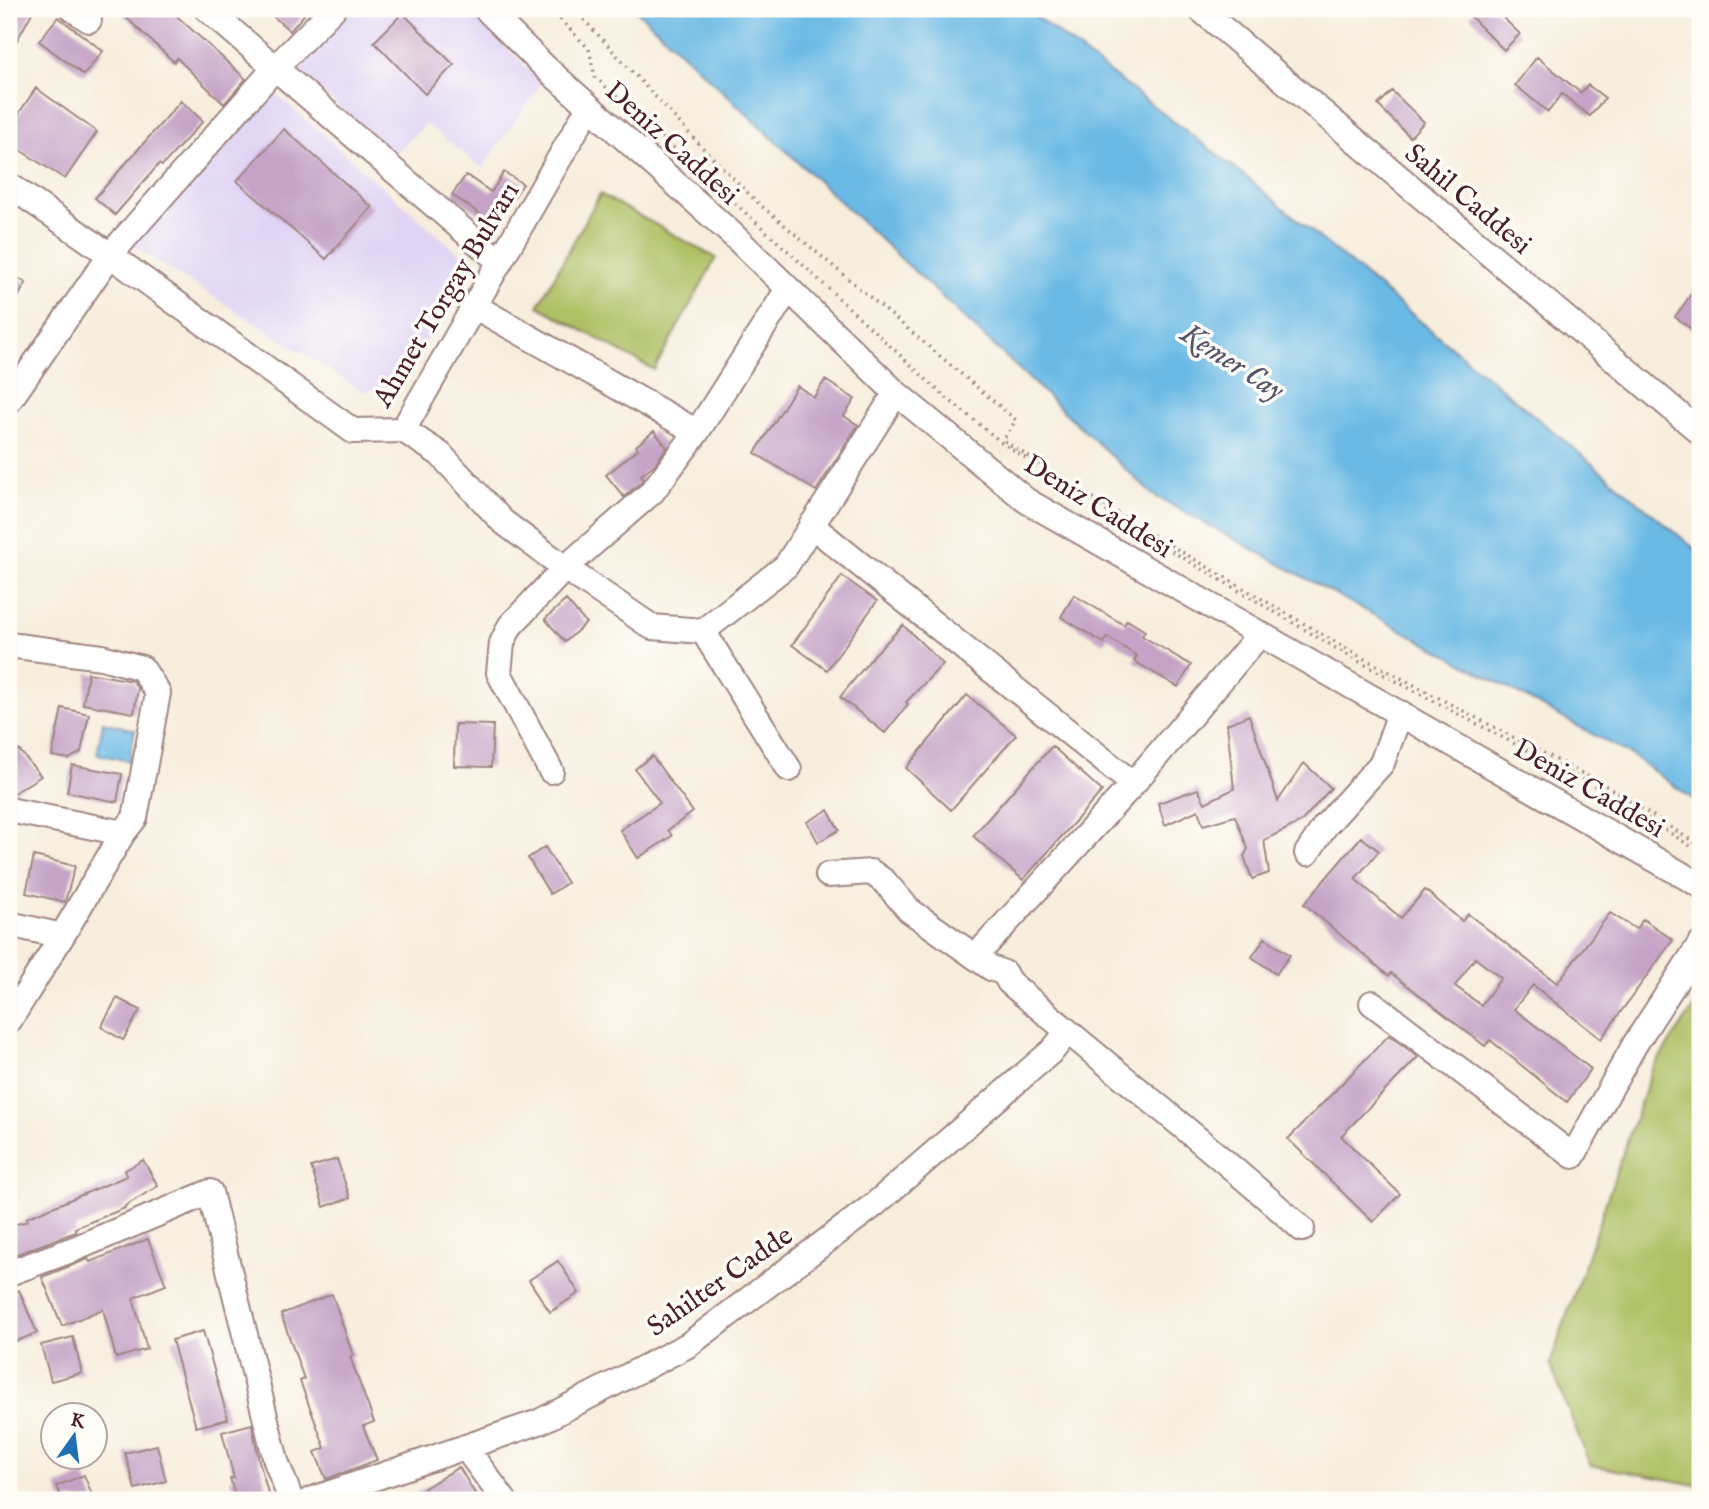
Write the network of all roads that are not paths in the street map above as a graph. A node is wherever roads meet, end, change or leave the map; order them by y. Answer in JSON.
{"nodes":[{"id":1,"x":206,"y":9,"type":"edge"},
{"id":2,"x":332,"y":9,"type":"edge"},
{"id":3,"x":486,"y":9,"type":"edge"},
{"id":4,"x":1200,"y":9,"type":"edge"},
{"id":5,"x":275,"y":68,"type":"junction"},
{"id":6,"x":589,"y":107,"type":"junction"},
{"id":7,"x":9,"y":186,"type":"edge"},
{"id":8,"x":110,"y":255,"type":"junction"},
{"id":9,"x":500,"y":262,"type":"junction"},
{"id":10,"x":789,"y":289,"type":"junction"},
{"id":11,"x":474,"y":306,"type":"junction"},
{"id":12,"x":895,"y":393,"type":"junction"},
{"id":13,"x":9,"y":401,"type":"edge"},
{"id":14,"x":403,"y":430,"type":"junction"},
{"id":15,"x":697,"y":432,"type":"junction"},
{"id":16,"x":1700,"y":432,"type":"edge"},
{"id":17,"x":811,"y":526,"type":"junction"},
{"id":18,"x":565,"y":568,"type":"junction"},
{"id":19,"x":703,"y":631,"type":"junction"},
{"id":20,"x":1260,"y":634,"type":"junction"},
{"id":21,"x":9,"y":645,"type":"edge"},
{"id":22,"x":1400,"y":713,"type":"junction"},
{"id":23,"x":789,"y":769,"type":"dead end"},
{"id":24,"x":551,"y":771,"type":"dead end"},
{"id":25,"x":1133,"y":784,"type":"junction"},
{"id":26,"x":9,"y":810,"type":"edge"},
{"id":27,"x":123,"y":833,"type":"junction"},
{"id":28,"x":1307,"y":853,"type":"dead end"},
{"id":29,"x":828,"y":875,"type":"dead end"},
{"id":30,"x":1700,"y":885,"type":"edge"},
{"id":31,"x":9,"y":924,"type":"edge"},
{"id":32,"x":62,"y":936,"type":"junction"},
{"id":33,"x":1700,"y":944,"type":"edge"},
{"id":34,"x":975,"y":957,"type":"junction"},
{"id":35,"x":1372,"y":1003,"type":"dead end"},
{"id":36,"x":9,"y":1021,"type":"edge"},
{"id":37,"x":1067,"y":1032,"type":"junction"},
{"id":38,"x":1302,"y":1229,"type":"dead end"},
{"id":39,"x":9,"y":1273,"type":"edge"},
{"id":40,"x":465,"y":1447,"type":"junction"},
{"id":41,"x":291,"y":1500,"type":"edge"},
{"id":42,"x":310,"y":1500,"type":"edge"},
{"id":43,"x":504,"y":1500,"type":"edge"}],
"edges":[{"from":1,"to":5,"type":"street"},
{"from":2,"to":5,"type":"street"},
{"from":3,"to":6,"type":"street","name":"Deniz Caddesi"},
{"from":4,"to":16,"type":"street","name":"Sahil Caddesi"},
{"from":5,"to":8,"type":"street"},
{"from":5,"to":9,"type":"street"},
{"from":6,"to":9,"type":"street","name":"Ahmet Torgay Bulvarı"},
{"from":6,"to":10,"type":"street","name":"Deniz Caddesi"},
{"from":7,"to":8,"type":"street","name":"Ahmet Torgay Bulvarı"},
{"from":8,"to":13,"type":"street"},
{"from":8,"to":14,"type":"street","name":"Ahmet Torgay Bulvarı"},
{"from":9,"to":11,"type":"street","name":"Ahmet Torgay Bulvarı"},
{"from":10,"to":12,"type":"street","name":"Deniz Caddesi"},
{"from":10,"to":15,"type":"street"},
{"from":11,"to":14,"type":"street","name":"Ahmet Torgay Bulvarı"},
{"from":11,"to":15,"type":"street"},
{"from":12,"to":17,"type":"street"},
{"from":12,"to":20,"type":"street","name":"Deniz Caddesi"},
{"from":14,"to":18,"type":"street"},
{"from":15,"to":18,"type":"street"},
{"from":17,"to":19,"type":"street"},
{"from":17,"to":25,"type":"street"},
{"from":18,"to":19,"type":"street"},
{"from":18,"to":24,"type":"street"},
{"from":19,"to":23,"type":"street"},
{"from":20,"to":22,"type":"street","name":"Deniz Caddesi"},
{"from":20,"to":25,"type":"street"},
{"from":21,"to":27,"type":"street"},
{"from":22,"to":28,"type":"street"},
{"from":22,"to":30,"type":"street","name":"Deniz Caddesi"},
{"from":25,"to":34,"type":"street"},
{"from":26,"to":27,"type":"street"},
{"from":27,"to":32,"type":"street"},
{"from":29,"to":34,"type":"street"},
{"from":31,"to":32,"type":"street"},
{"from":32,"to":36,"type":"street"},
{"from":33,"to":35,"type":"street"},
{"from":34,"to":37,"type":"street"},
{"from":37,"to":38,"type":"street"},
{"from":37,"to":40,"type":"street","name":"Sahilter Cadde"},
{"from":39,"to":41,"type":"street"},
{"from":40,"to":42,"type":"street","name":"Sahilter Cadde"},
{"from":40,"to":43,"type":"street"}]}
